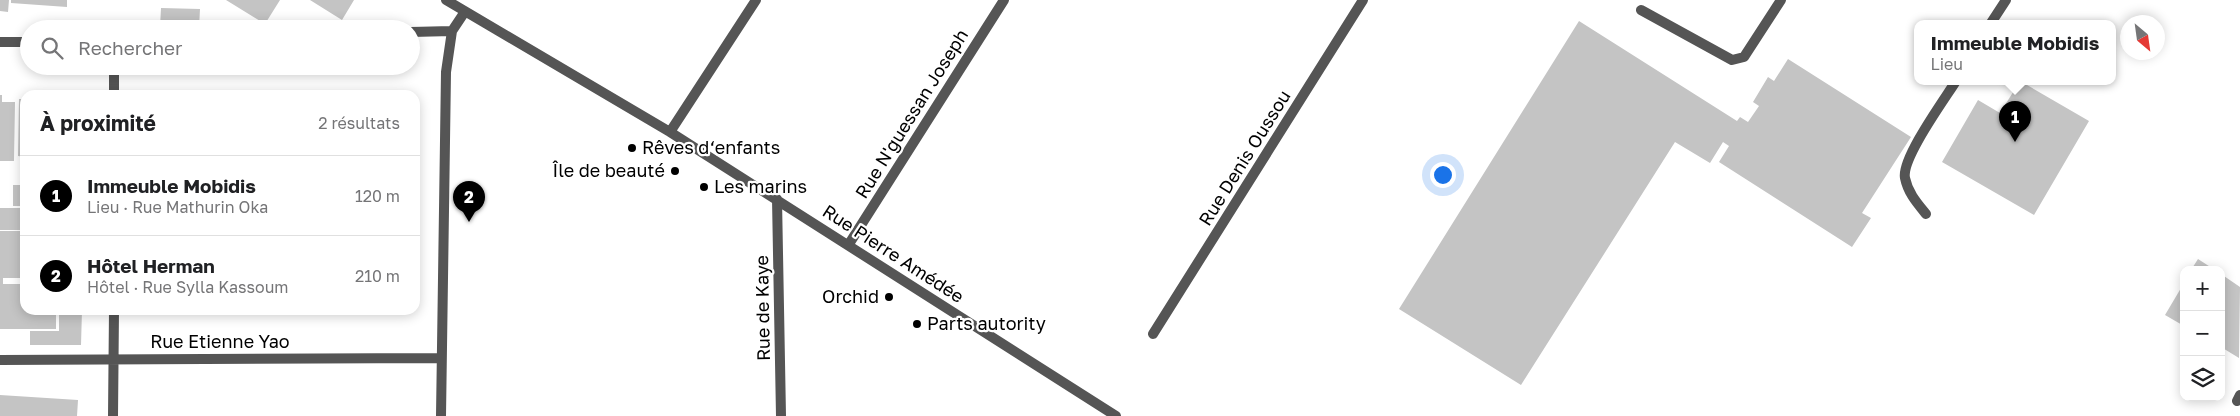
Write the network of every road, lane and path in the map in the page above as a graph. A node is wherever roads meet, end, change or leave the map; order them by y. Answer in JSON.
{"nodes":[{"id":1,"x":446,"y":0,"type":"edge"},
{"id":2,"x":756,"y":0,"type":"edge"},
{"id":3,"x":1004,"y":0,"type":"edge"},
{"id":4,"x":1363,"y":0,"type":"edge"},
{"id":5,"x":1781,"y":0,"type":"edge"},
{"id":6,"x":2006,"y":0,"type":"edge"},
{"id":7,"x":1641,"y":10,"type":"dead end"},
{"id":8,"x":464,"y":13,"type":"junction"},
{"id":9,"x":1993,"y":20,"type":"edge"},
{"id":10,"x":452,"y":31,"type":"junction"},
{"id":11,"x":420,"y":32,"type":"edge"},
{"id":12,"x":0,"y":42,"type":"edge"},
{"id":13,"x":20,"y":42,"type":"edge"},
{"id":14,"x":114,"y":75,"type":"edge"},
{"id":15,"x":1954,"y":85,"type":"edge"},
{"id":16,"x":114,"y":90,"type":"edge"},
{"id":17,"x":670,"y":132,"type":"junction"},
{"id":18,"x":777,"y":199,"type":"junction"},
{"id":19,"x":1926,"y":214,"type":"dead end"},
{"id":20,"x":849,"y":244,"type":"junction"},
{"id":21,"x":114,"y":315,"type":"edge"},
{"id":22,"x":1154,"y":334,"type":"dead end"},
{"id":23,"x":440,"y":358,"type":"junction"},
{"id":24,"x":114,"y":359,"type":"junction"},
{"id":25,"x":0,"y":360,"type":"edge"},
{"id":26,"x":114,"y":416,"type":"edge"},
{"id":27,"x":440,"y":416,"type":"edge"},
{"id":28,"x":781,"y":416,"type":"edge"},
{"id":29,"x":1116,"y":416,"type":"edge"}],
"edges":[{"from":1,"to":8,"type":"street","name":"Rue Pierre Amédée"},
{"from":2,"to":17,"type":"street"},
{"from":3,"to":20,"type":"street","name":"Rue N'guessan Joseph"},
{"from":4,"to":22,"type":"street","name":"Rue Denis Oussou"},
{"from":5,"to":7,"type":"street"},
{"from":6,"to":9,"type":"street"},
{"from":8,"to":10,"type":"street"},
{"from":8,"to":17,"type":"street","name":"Rue Pierre Amédée"},
{"from":10,"to":11,"type":"street"},
{"from":10,"to":23,"type":"street"},
{"from":12,"to":13,"type":"street"},
{"from":14,"to":16,"type":"street"},
{"from":15,"to":19,"type":"street"},
{"from":17,"to":18,"type":"street","name":"Rue Pierre Amédée"},
{"from":18,"to":20,"type":"street","name":"Rue Pierre Amédée"},
{"from":18,"to":28,"type":"street","name":"Rue de Kaye"},
{"from":20,"to":29,"type":"street","name":"Rue Pierre Amédée"},
{"from":21,"to":24,"type":"street"},
{"from":23,"to":24,"type":"street","name":"Rue Etienne Yao"},
{"from":23,"to":27,"type":"street"},
{"from":24,"to":25,"type":"street","name":"Rue Etienne Yao"},
{"from":24,"to":26,"type":"street"}]}
